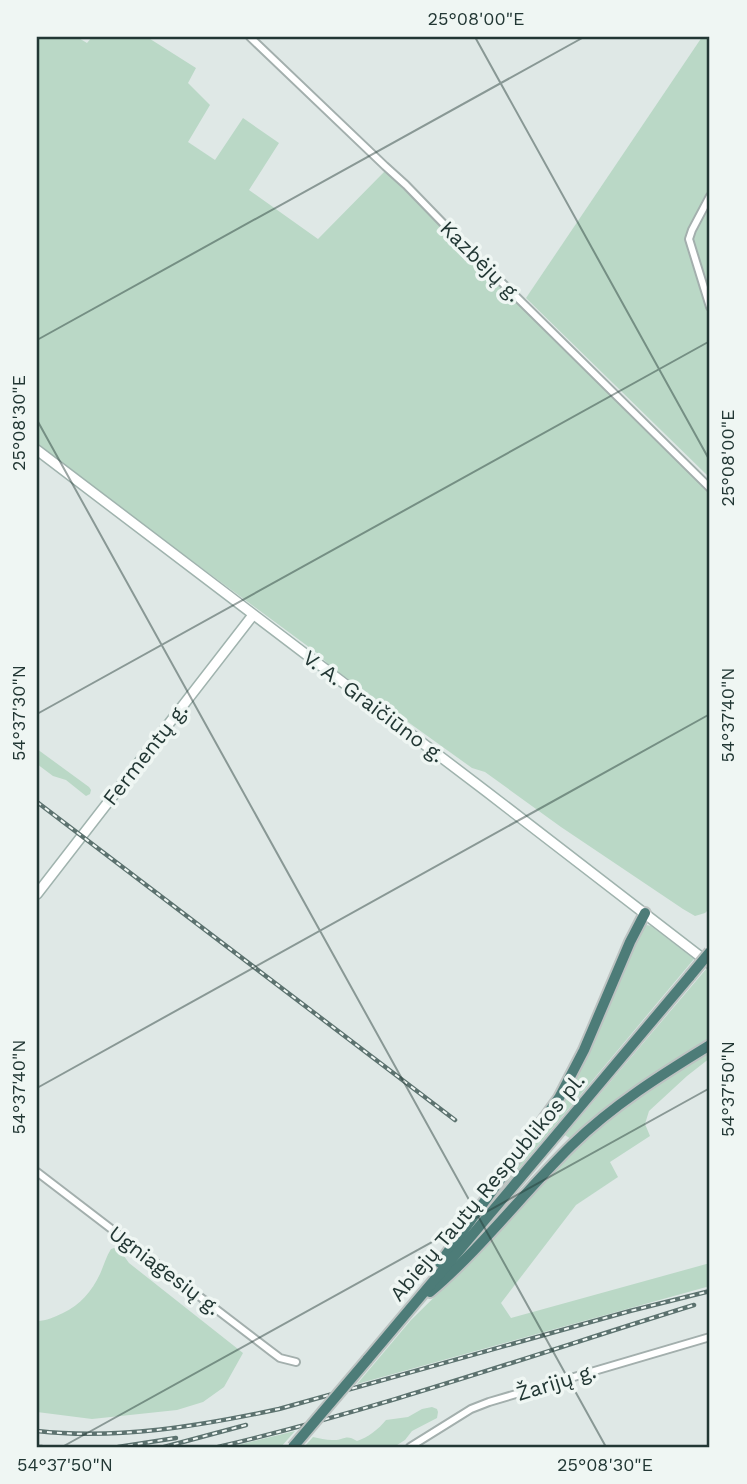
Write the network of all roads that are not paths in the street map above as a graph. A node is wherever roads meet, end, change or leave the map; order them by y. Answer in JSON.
{"nodes":[{"id":1,"x":250,"y":37,"type":"edge"},
{"id":2,"x":710,"y":196,"type":"edge"},
{"id":3,"x":710,"y":307,"type":"edge"},
{"id":4,"x":37,"y":450,"type":"edge"},
{"id":5,"x":710,"y":488,"type":"edge"},
{"id":6,"x":253,"y":615,"type":"junction"},
{"id":7,"x":37,"y":894,"type":"edge"},
{"id":8,"x":645,"y":914,"type":"junction"},
{"id":9,"x":710,"y":952,"type":"edge"},
{"id":10,"x":710,"y":964,"type":"edge"},
{"id":11,"x":710,"y":1045,"type":"edge"},
{"id":12,"x":37,"y":1171,"type":"edge"},
{"id":13,"x":419,"y":1297,"type":"junction"},
{"id":14,"x":407,"y":1312,"type":"junction"},
{"id":15,"x":710,"y":1337,"type":"edge"},
{"id":16,"x":296,"y":1362,"type":"dead end"},
{"id":17,"x":293,"y":1447,"type":"edge"},
{"id":18,"x":410,"y":1447,"type":"edge"}],
"edges":[{"from":1,"to":5,"type":"street","name":"Kazbėjų g."},
{"from":2,"to":3,"type":"street"},
{"from":4,"to":6,"type":"main road","name":"V. A. Graičiūno g."},
{"from":6,"to":7,"type":"main road","name":"Fermentų g."},
{"from":6,"to":8,"type":"main road","name":"V. A. Graičiūno g."},
{"from":8,"to":10,"type":"main road","name":"V. A. Graičiūno g."},
{"from":8,"to":13,"type":"highway"},
{"from":9,"to":13,"type":"highway","name":"Abiejų Tautų Respublikos pl.","bridge":true},
{"from":11,"to":14,"type":"highway"},
{"from":12,"to":16,"type":"street","name":"Ugniagesių g."},
{"from":13,"to":14,"type":"highway","name":"Abiejų Tautų Respublikos pl."},
{"from":14,"to":17,"type":"highway","name":"Abiejų Tautų Respublikos pl.","bridge":true},
{"from":15,"to":18,"type":"street","name":"Žarijų g."}]}
